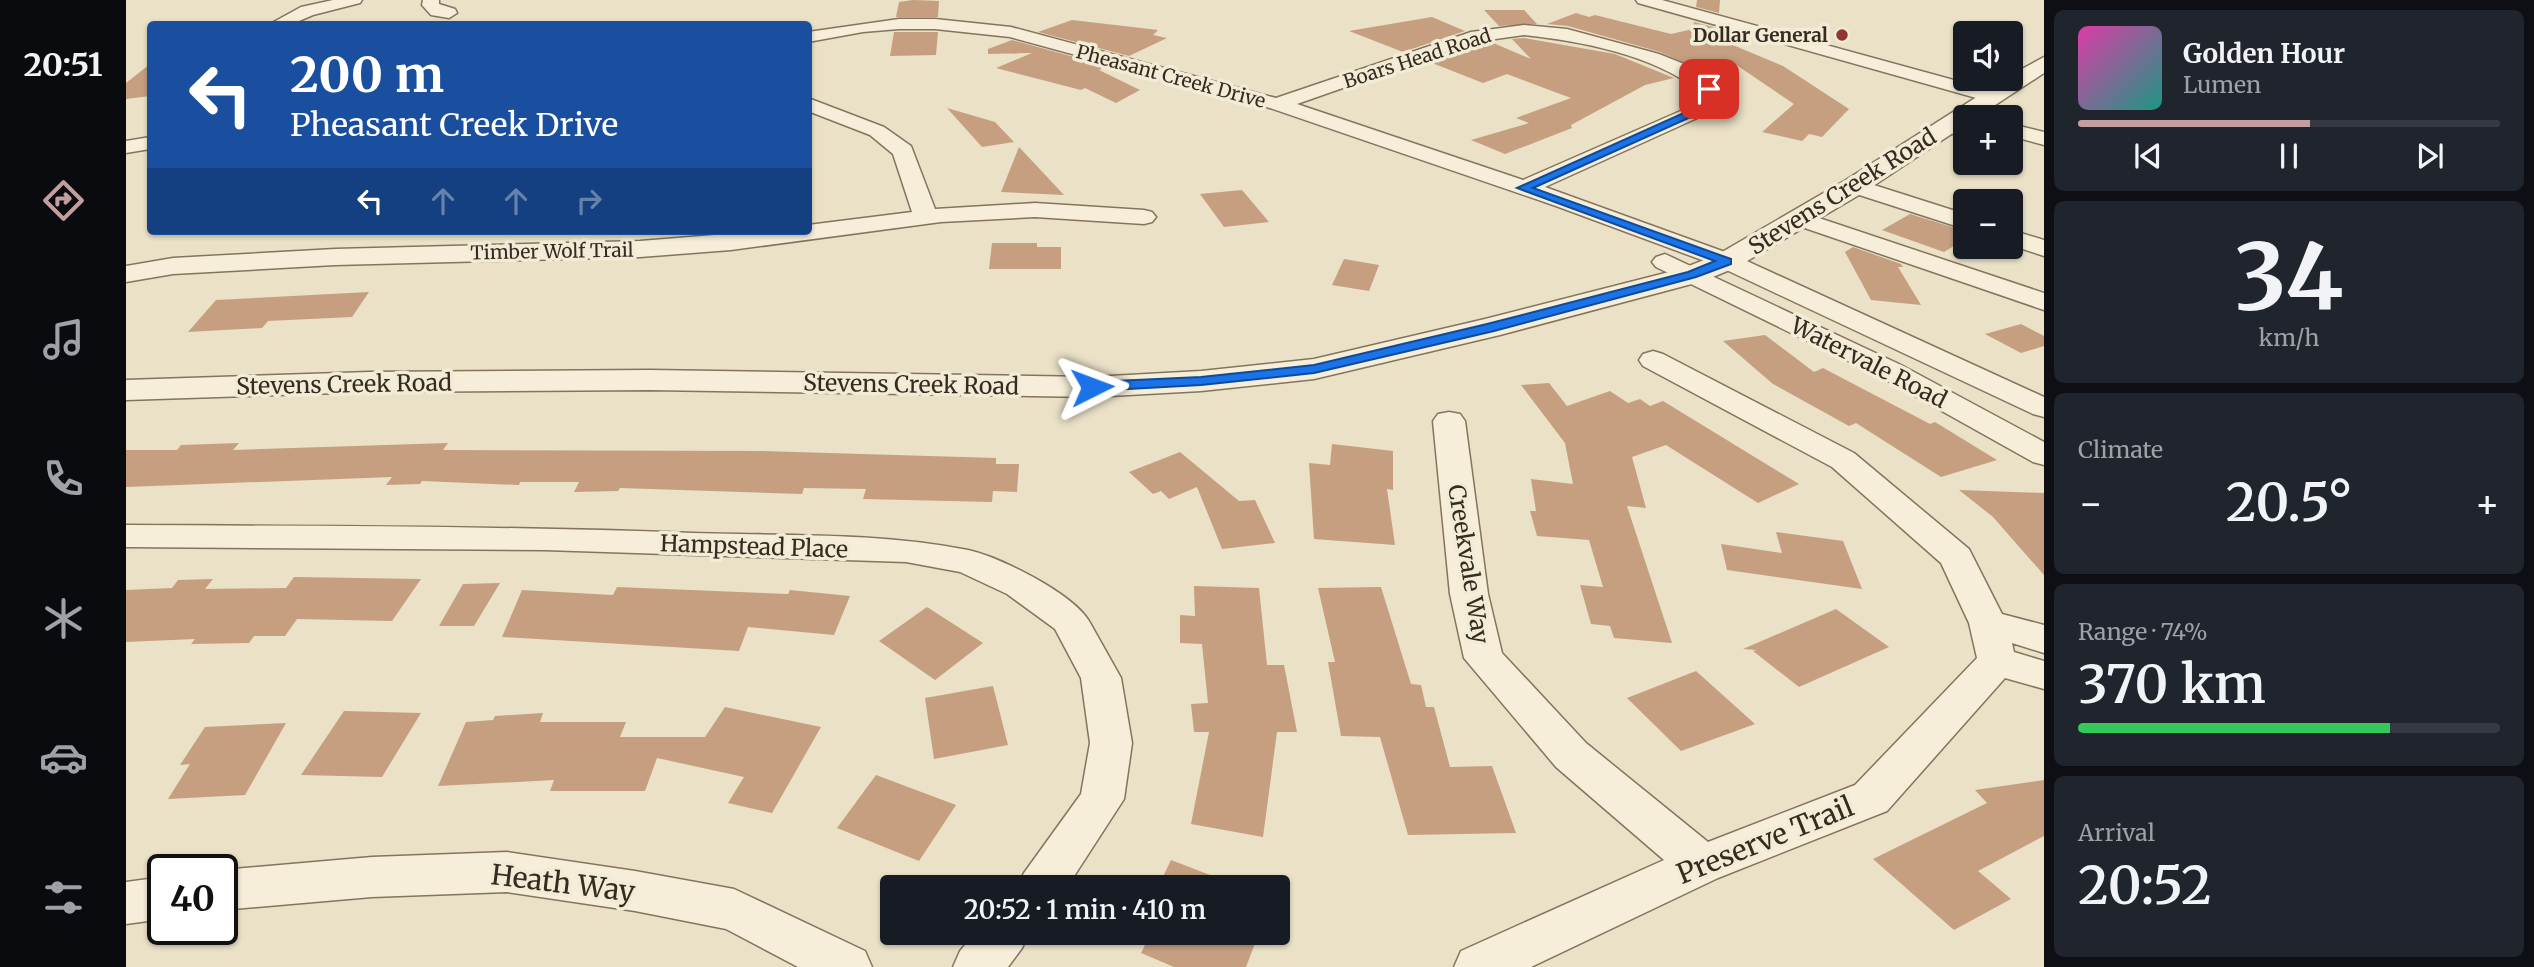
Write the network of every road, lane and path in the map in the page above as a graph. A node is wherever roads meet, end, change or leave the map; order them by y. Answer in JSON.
{"nodes":[{"id":1,"x":354,"y":0,"type":"edge"},
{"id":2,"x":431,"y":0,"type":"edge"},
{"id":3,"x":1644,"y":0,"type":"edge"},
{"id":4,"x":449,"y":13,"type":"dead end"},
{"id":5,"x":285,"y":21,"type":"edge"},
{"id":6,"x":812,"y":36,"type":"edge"},
{"id":7,"x":2044,"y":63,"type":"edge"},
{"id":8,"x":1994,"y":97,"type":"junction"},
{"id":9,"x":1276,"y":104,"type":"junction"},
{"id":10,"x":1983,"y":105,"type":"edge"},
{"id":11,"x":812,"y":106,"type":"edge"},
{"id":12,"x":1953,"y":127,"type":"edge"},
{"id":13,"x":2023,"y":134,"type":"edge"},
{"id":14,"x":2044,"y":139,"type":"edge"},
{"id":15,"x":147,"y":144,"type":"edge"},
{"id":16,"x":2023,"y":145,"type":"edge"},
{"id":17,"x":126,"y":147,"type":"edge"},
{"id":18,"x":2044,"y":151,"type":"edge"},
{"id":19,"x":1855,"y":186,"type":"junction"},
{"id":20,"x":1523,"y":188,"type":"junction"},
{"id":21,"x":926,"y":217,"type":"junction"},
{"id":22,"x":1144,"y":217,"type":"dead end"},
{"id":23,"x":1953,"y":218,"type":"edge"},
{"id":24,"x":1801,"y":219,"type":"junction"},
{"id":25,"x":1615,"y":229,"type":"junction"},
{"id":26,"x":812,"y":232,"type":"edge"},
{"id":27,"x":791,"y":235,"type":"edge"},
{"id":28,"x":2023,"y":241,"type":"edge"},
{"id":29,"x":2044,"y":248,"type":"edge"},
{"id":30,"x":1727,"y":261,"type":"junction"},
{"id":31,"x":126,"y":274,"type":"edge"},
{"id":32,"x":1692,"y":275,"type":"junction"},
{"id":33,"x":2044,"y":302,"type":"edge"},
{"id":34,"x":1653,"y":360,"type":"dead end"},
{"id":35,"x":126,"y":390,"type":"edge"},
{"id":36,"x":2044,"y":408,"type":"edge"},
{"id":37,"x":1449,"y":421,"type":"dead end"},
{"id":38,"x":2044,"y":455,"type":"edge"},
{"id":39,"x":126,"y":536,"type":"edge"},
{"id":40,"x":2044,"y":639,"type":"edge"},
{"id":41,"x":1993,"y":642,"type":"junction"},
{"id":42,"x":2044,"y":675,"type":"edge"},
{"id":43,"x":1702,"y":864,"type":"junction"},
{"id":44,"x":1049,"y":875,"type":"edge"},
{"id":45,"x":238,"y":889,"type":"edge"},
{"id":46,"x":147,"y":900,"type":"edge"},
{"id":47,"x":126,"y":903,"type":"edge"},
{"id":48,"x":995,"y":945,"type":"edge"},
{"id":49,"x":847,"y":967,"type":"edge"},
{"id":50,"x":978,"y":967,"type":"edge"},
{"id":51,"x":1479,"y":967,"type":"edge"}],
"edges":[{"from":1,"to":5,"type":"street"},
{"from":2,"to":4,"type":"street"},
{"from":3,"to":8,"type":"street"},
{"from":6,"to":9,"type":"street","name":"Pheasant Creek Drive"},
{"from":7,"to":8,"type":"street","name":"Stevens Creek Road"},
{"from":8,"to":10,"type":"street","name":"Stevens Creek Road"},
{"from":9,"to":20,"type":"street","name":"Pheasant Creek Drive"},
{"from":9,"to":20,"type":"street","name":"Boars Head Road"},
{"from":11,"to":21,"type":"street"},
{"from":12,"to":19,"type":"street","name":"Stevens Creek Road"},
{"from":13,"to":14,"type":"street"},
{"from":15,"to":17,"type":"street"},
{"from":16,"to":18,"type":"street"},
{"from":19,"to":23,"type":"street"},
{"from":19,"to":24,"type":"street","name":"Stevens Creek Road"},
{"from":20,"to":25,"type":"street","name":"Pheasant Creek Drive"},
{"from":21,"to":22,"type":"street","name":"Timber Wolf Trail"},
{"from":21,"to":26,"type":"street","name":"Timber Wolf Trail"},
{"from":24,"to":30,"type":"street","name":"Stevens Creek Road"},
{"from":24,"to":33,"type":"street"},
{"from":25,"to":30,"type":"street","name":"Pheasant Creek Drive"},
{"from":25,"to":32,"type":"street","name":"Pheasant Creek Drive"},
{"from":27,"to":31,"type":"street","name":"Timber Wolf Trail"},
{"from":28,"to":29,"type":"street"},
{"from":30,"to":32,"type":"street","name":"Stevens Creek Road"},
{"from":30,"to":36,"type":"street","name":"Watervale Road"},
{"from":32,"to":35,"type":"street","name":"Stevens Creek Road"},
{"from":32,"to":38,"type":"street","name":"Watervale Road"},
{"from":34,"to":41,"type":"street"},
{"from":37,"to":43,"type":"street","name":"Creekvale Way"},
{"from":39,"to":44,"type":"street","name":"Hampstead Place"},
{"from":40,"to":41,"type":"street"},
{"from":41,"to":42,"type":"street"},
{"from":41,"to":43,"type":"street","name":"Preserve Trail"},
{"from":43,"to":51,"type":"street","name":"Preserve Trail"},
{"from":45,"to":49,"type":"street","name":"Heath Way"},
{"from":46,"to":47,"type":"street"},
{"from":48,"to":50,"type":"street"}]}
